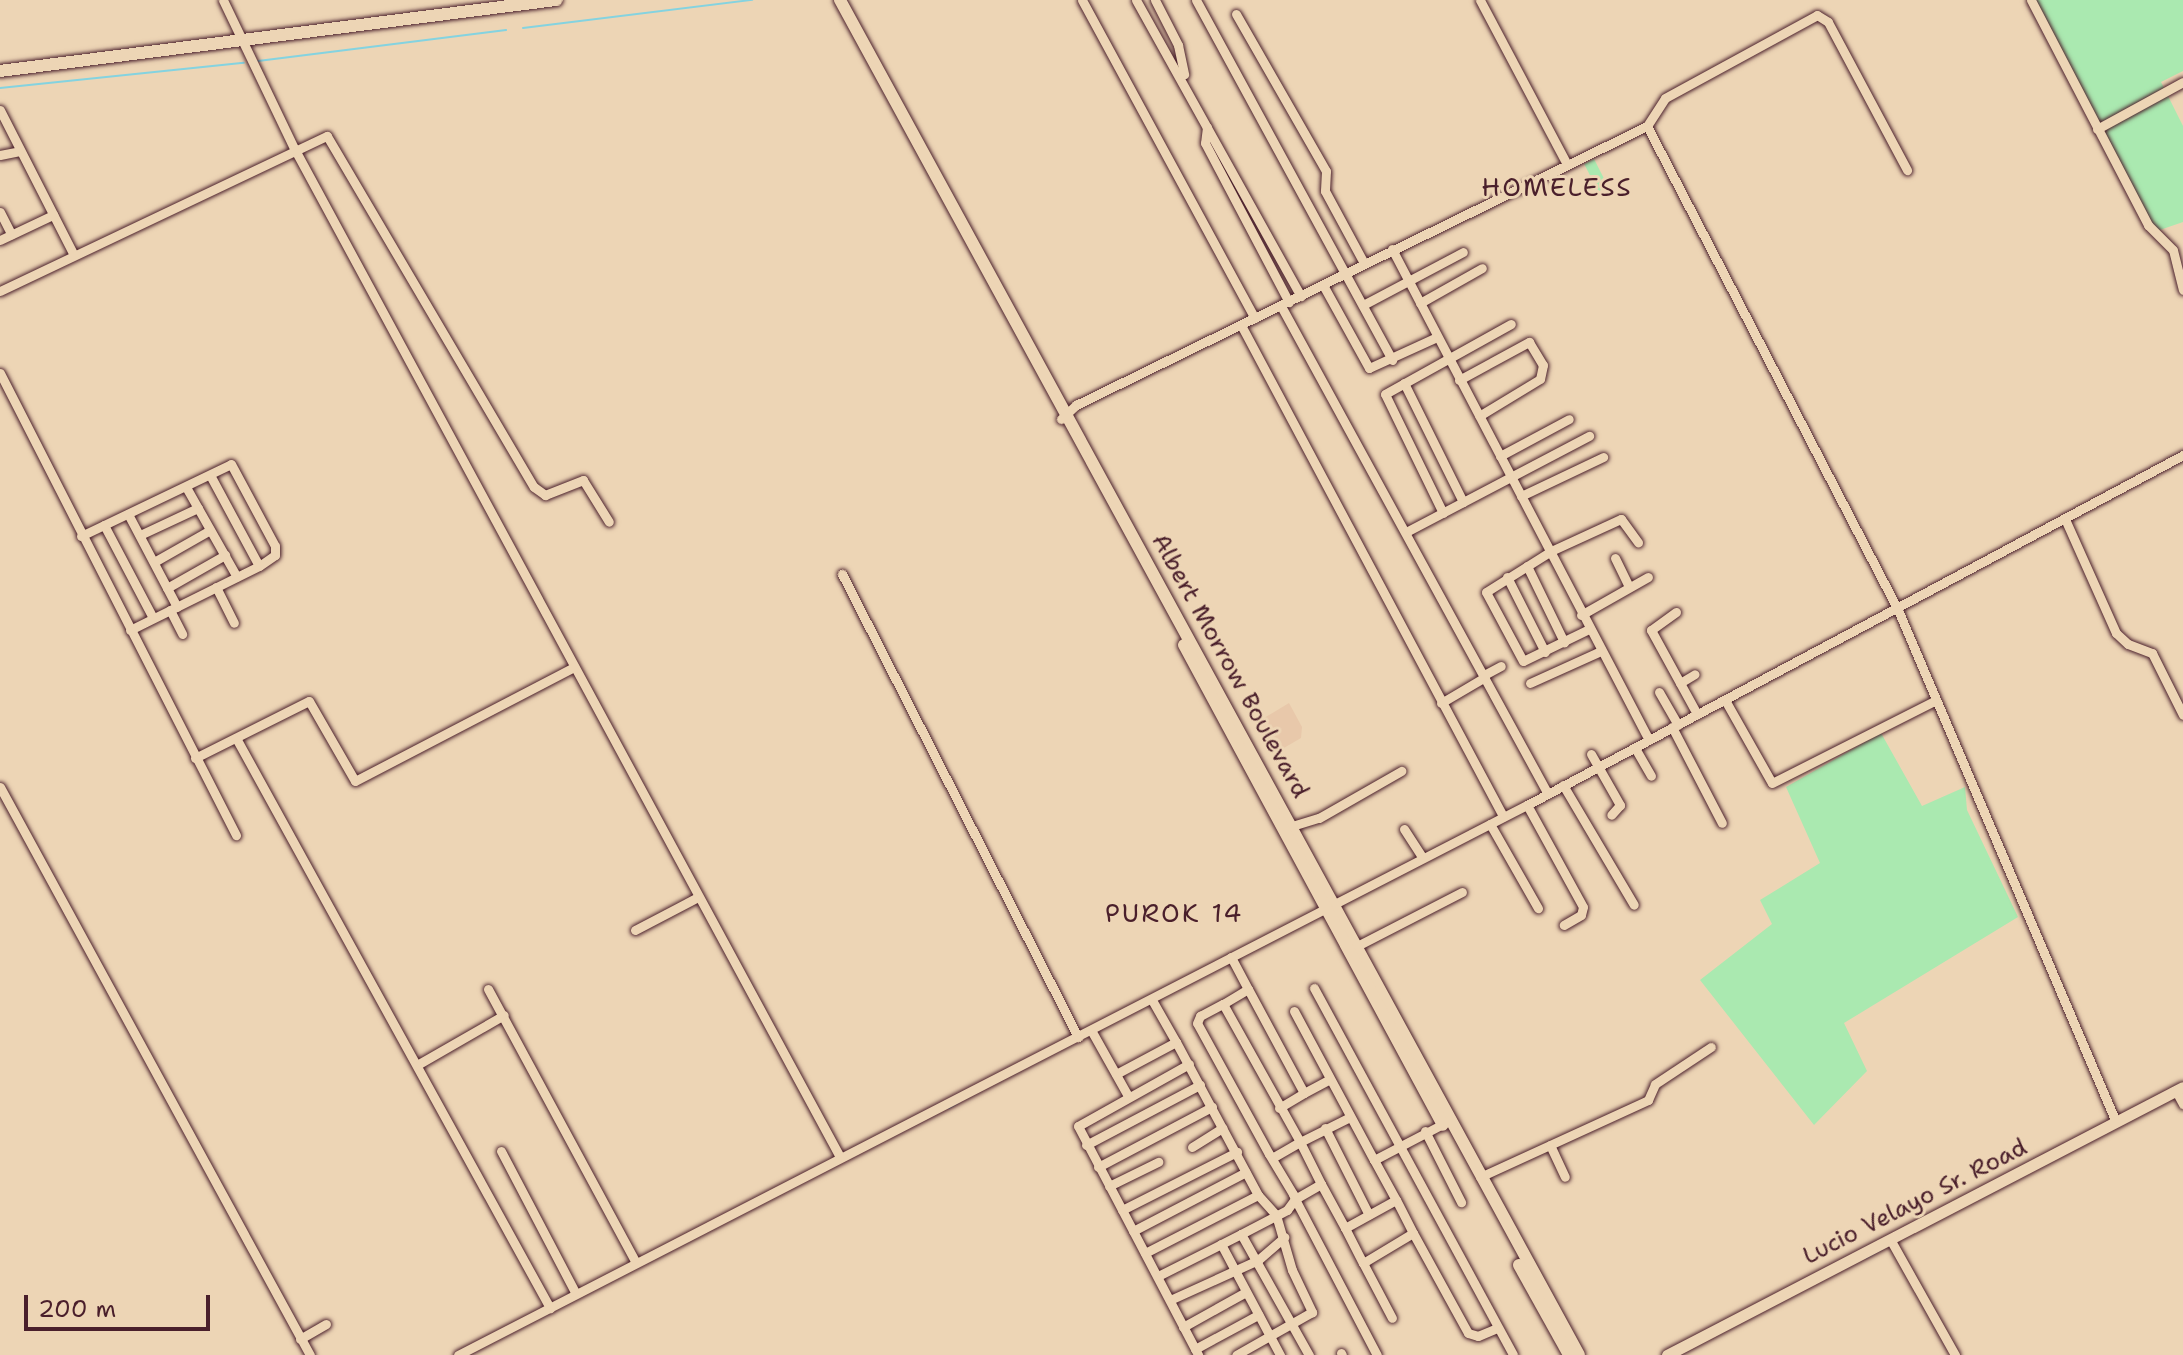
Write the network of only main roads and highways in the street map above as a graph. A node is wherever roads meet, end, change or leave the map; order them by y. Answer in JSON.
{"nodes":[{"id":1,"x":556,"y":0,"type":"edge"},
{"id":2,"x":832,"y":0,"type":"edge"},
{"id":3,"x":840,"y":0,"type":"edge"},
{"id":4,"x":0,"y":71,"type":"edge"},
{"id":5,"x":1064,"y":416,"type":"junction"},
{"id":6,"x":1331,"y":907,"type":"junction"},
{"id":7,"x":2179,"y":1089,"type":"edge"},
{"id":8,"x":1569,"y":1355,"type":"edge"},
{"id":9,"x":1579,"y":1355,"type":"edge"},
{"id":10,"x":1667,"y":1355,"type":"edge"}],
"edges":[{"from":1,"to":4,"type":"highway"},
{"from":2,"to":5,"type":"highway","name":"Albert Morrow Boulevard"},
{"from":3,"to":5,"type":"highway","name":"Albert Morrow Boulevard"},
{"from":5,"to":6,"type":"highway","name":"Albert Morrow Boulevard"},
{"from":5,"to":6,"type":"highway","name":"Albert Morrow Boulevard"},
{"from":6,"to":8,"type":"highway","name":"Albert Morrow Boulevard"},
{"from":6,"to":9,"type":"highway","name":"Albert Morrow Boulevard"},
{"from":7,"to":10,"type":"main road","name":"Lucio Velayo Sr. Road"}]}
